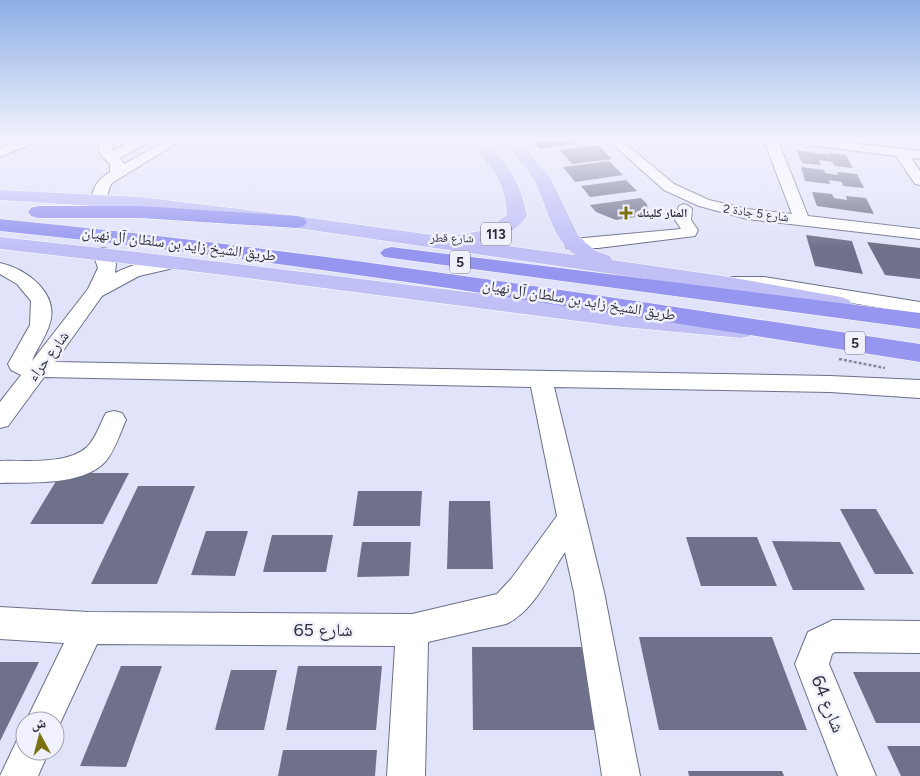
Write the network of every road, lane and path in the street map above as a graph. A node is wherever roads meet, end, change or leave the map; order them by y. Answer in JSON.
{"nodes":[{"id":1,"x":105,"y":176,"type":"edge"},
{"id":2,"x":506,"y":176,"type":"edge"},
{"id":3,"x":540,"y":176,"type":"edge"},
{"id":4,"x":656,"y":176,"type":"edge"},
{"id":5,"x":785,"y":176,"type":"edge"},
{"id":6,"x":0,"y":195,"type":"edge"},
{"id":7,"x":99,"y":200,"type":"junction"},
{"id":8,"x":684,"y":209,"type":"dead end"},
{"id":9,"x":0,"y":210,"type":"edge"},
{"id":10,"x":38,"y":212,"type":"junction"},
{"id":11,"x":517,"y":216,"type":"junction"},
{"id":12,"x":802,"y":220,"type":"junction"},
{"id":13,"x":297,"y":222,"type":"junction"},
{"id":14,"x":562,"y":223,"type":"junction"},
{"id":15,"x":0,"y":225,"type":"edge"},
{"id":16,"x":378,"y":234,"type":"junction"},
{"id":17,"x":920,"y":234,"type":"edge"},
{"id":18,"x":0,"y":243,"type":"edge"},
{"id":19,"x":573,"y":244,"type":"junction"},
{"id":20,"x":102,"y":253,"type":"junction"},
{"id":21,"x":172,"y":263,"type":"junction"},
{"id":22,"x":0,"y":268,"type":"edge"},
{"id":23,"x":644,"y":272,"type":"junction"},
{"id":24,"x":723,"y":283,"type":"junction"},
{"id":25,"x":96,"y":292,"type":"junction"},
{"id":26,"x":920,"y":308,"type":"edge"},
{"id":27,"x":920,"y":321,"type":"edge"},
{"id":28,"x":790,"y":334,"type":"junction"},
{"id":29,"x":920,"y":353,"type":"edge"},
{"id":30,"x":39,"y":369,"type":"junction"},
{"id":31,"x":541,"y":379,"type":"junction"},
{"id":32,"x":920,"y":389,"type":"edge"},
{"id":33,"x":0,"y":419,"type":"edge"},
{"id":34,"x":114,"y":420,"type":"dead end"},
{"id":35,"x":0,"y":472,"type":"edge"},
{"id":36,"x":571,"y":520,"type":"junction"},
{"id":37,"x":0,"y":623,"type":"edge"},
{"id":38,"x":88,"y":628,"type":"junction"},
{"id":39,"x":412,"y":630,"type":"junction"},
{"id":40,"x":920,"y":637,"type":"edge"},
{"id":41,"x":49,"y":711,"type":"edge"},
{"id":42,"x":26,"y":761,"type":"edge"},
{"id":43,"x":19,"y":776,"type":"edge"},
{"id":44,"x":406,"y":776,"type":"edge"},
{"id":45,"x":621,"y":776,"type":"edge"},
{"id":46,"x":857,"y":776,"type":"edge"}],
"edges":[{"from":1,"to":7,"type":"street"},
{"from":2,"to":11,"type":"main road","number":"113"},
{"from":3,"to":14,"type":"main road"},
{"from":4,"to":12,"type":"street","name":"شارع 5 جادة 2"},
{"from":5,"to":12,"type":"street"},
{"from":6,"to":7,"type":"main road"},
{"from":7,"to":13,"type":"main road"},
{"from":8,"to":19,"type":"street"},
{"from":9,"to":10,"type":"highway","name":"طريق الشيخ زايد بن سلطان آل نهيان","number":"5"},
{"from":10,"to":13,"type":"highway"},
{"from":10,"to":27,"type":"highway","name":"طريق الشيخ زايد بن سلطان آل نهيان","number":"5"},
{"from":11,"to":14,"type":"main road"},
{"from":11,"to":16,"type":"main road","name":"شارع قطر","number":"113"},
{"from":12,"to":17,"type":"street","name":"شارع 5 جادة 2"},
{"from":13,"to":16,"type":"main road"},
{"from":14,"to":19,"type":"main road"},
{"from":15,"to":28,"type":"highway","name":"طريق الشيخ زايد بن سلطان آل نهيان","number":"5"},
{"from":16,"to":23,"type":"main road"},
{"from":18,"to":20,"type":"main road"},
{"from":19,"to":23,"type":"main road"},
{"from":20,"to":21,"type":"main road"},
{"from":20,"to":25,"type":"street","name":"شارع حراء"},
{"from":21,"to":25,"type":"street","name":"شارع حراء"},
{"from":21,"to":28,"type":"main road"},
{"from":22,"to":30,"type":"street"},
{"from":23,"to":24,"type":"main road"},
{"from":24,"to":26,"type":"street"},
{"from":24,"to":27,"type":"main road"},
{"from":25,"to":30,"type":"street","name":"شارع حراء"},
{"from":28,"to":29,"type":"highway","name":"طريق الشيخ زايد بن سلطان آل نهيان","number":"5"},
{"from":30,"to":31,"type":"street"},
{"from":30,"to":33,"type":"street","name":"شارع حراء"},
{"from":31,"to":32,"type":"street"},
{"from":31,"to":36,"type":"street"},
{"from":34,"to":35,"type":"street"},
{"from":36,"to":39,"type":"street","name":"شارع 65"},
{"from":36,"to":45,"type":"street"},
{"from":37,"to":38,"type":"street","name":"شارع 65"},
{"from":38,"to":39,"type":"street","name":"شارع 65"},
{"from":38,"to":41,"type":"street"},
{"from":39,"to":44,"type":"street"},
{"from":40,"to":46,"type":"street","name":"شارع 64"},
{"from":42,"to":43,"type":"street"}]}
